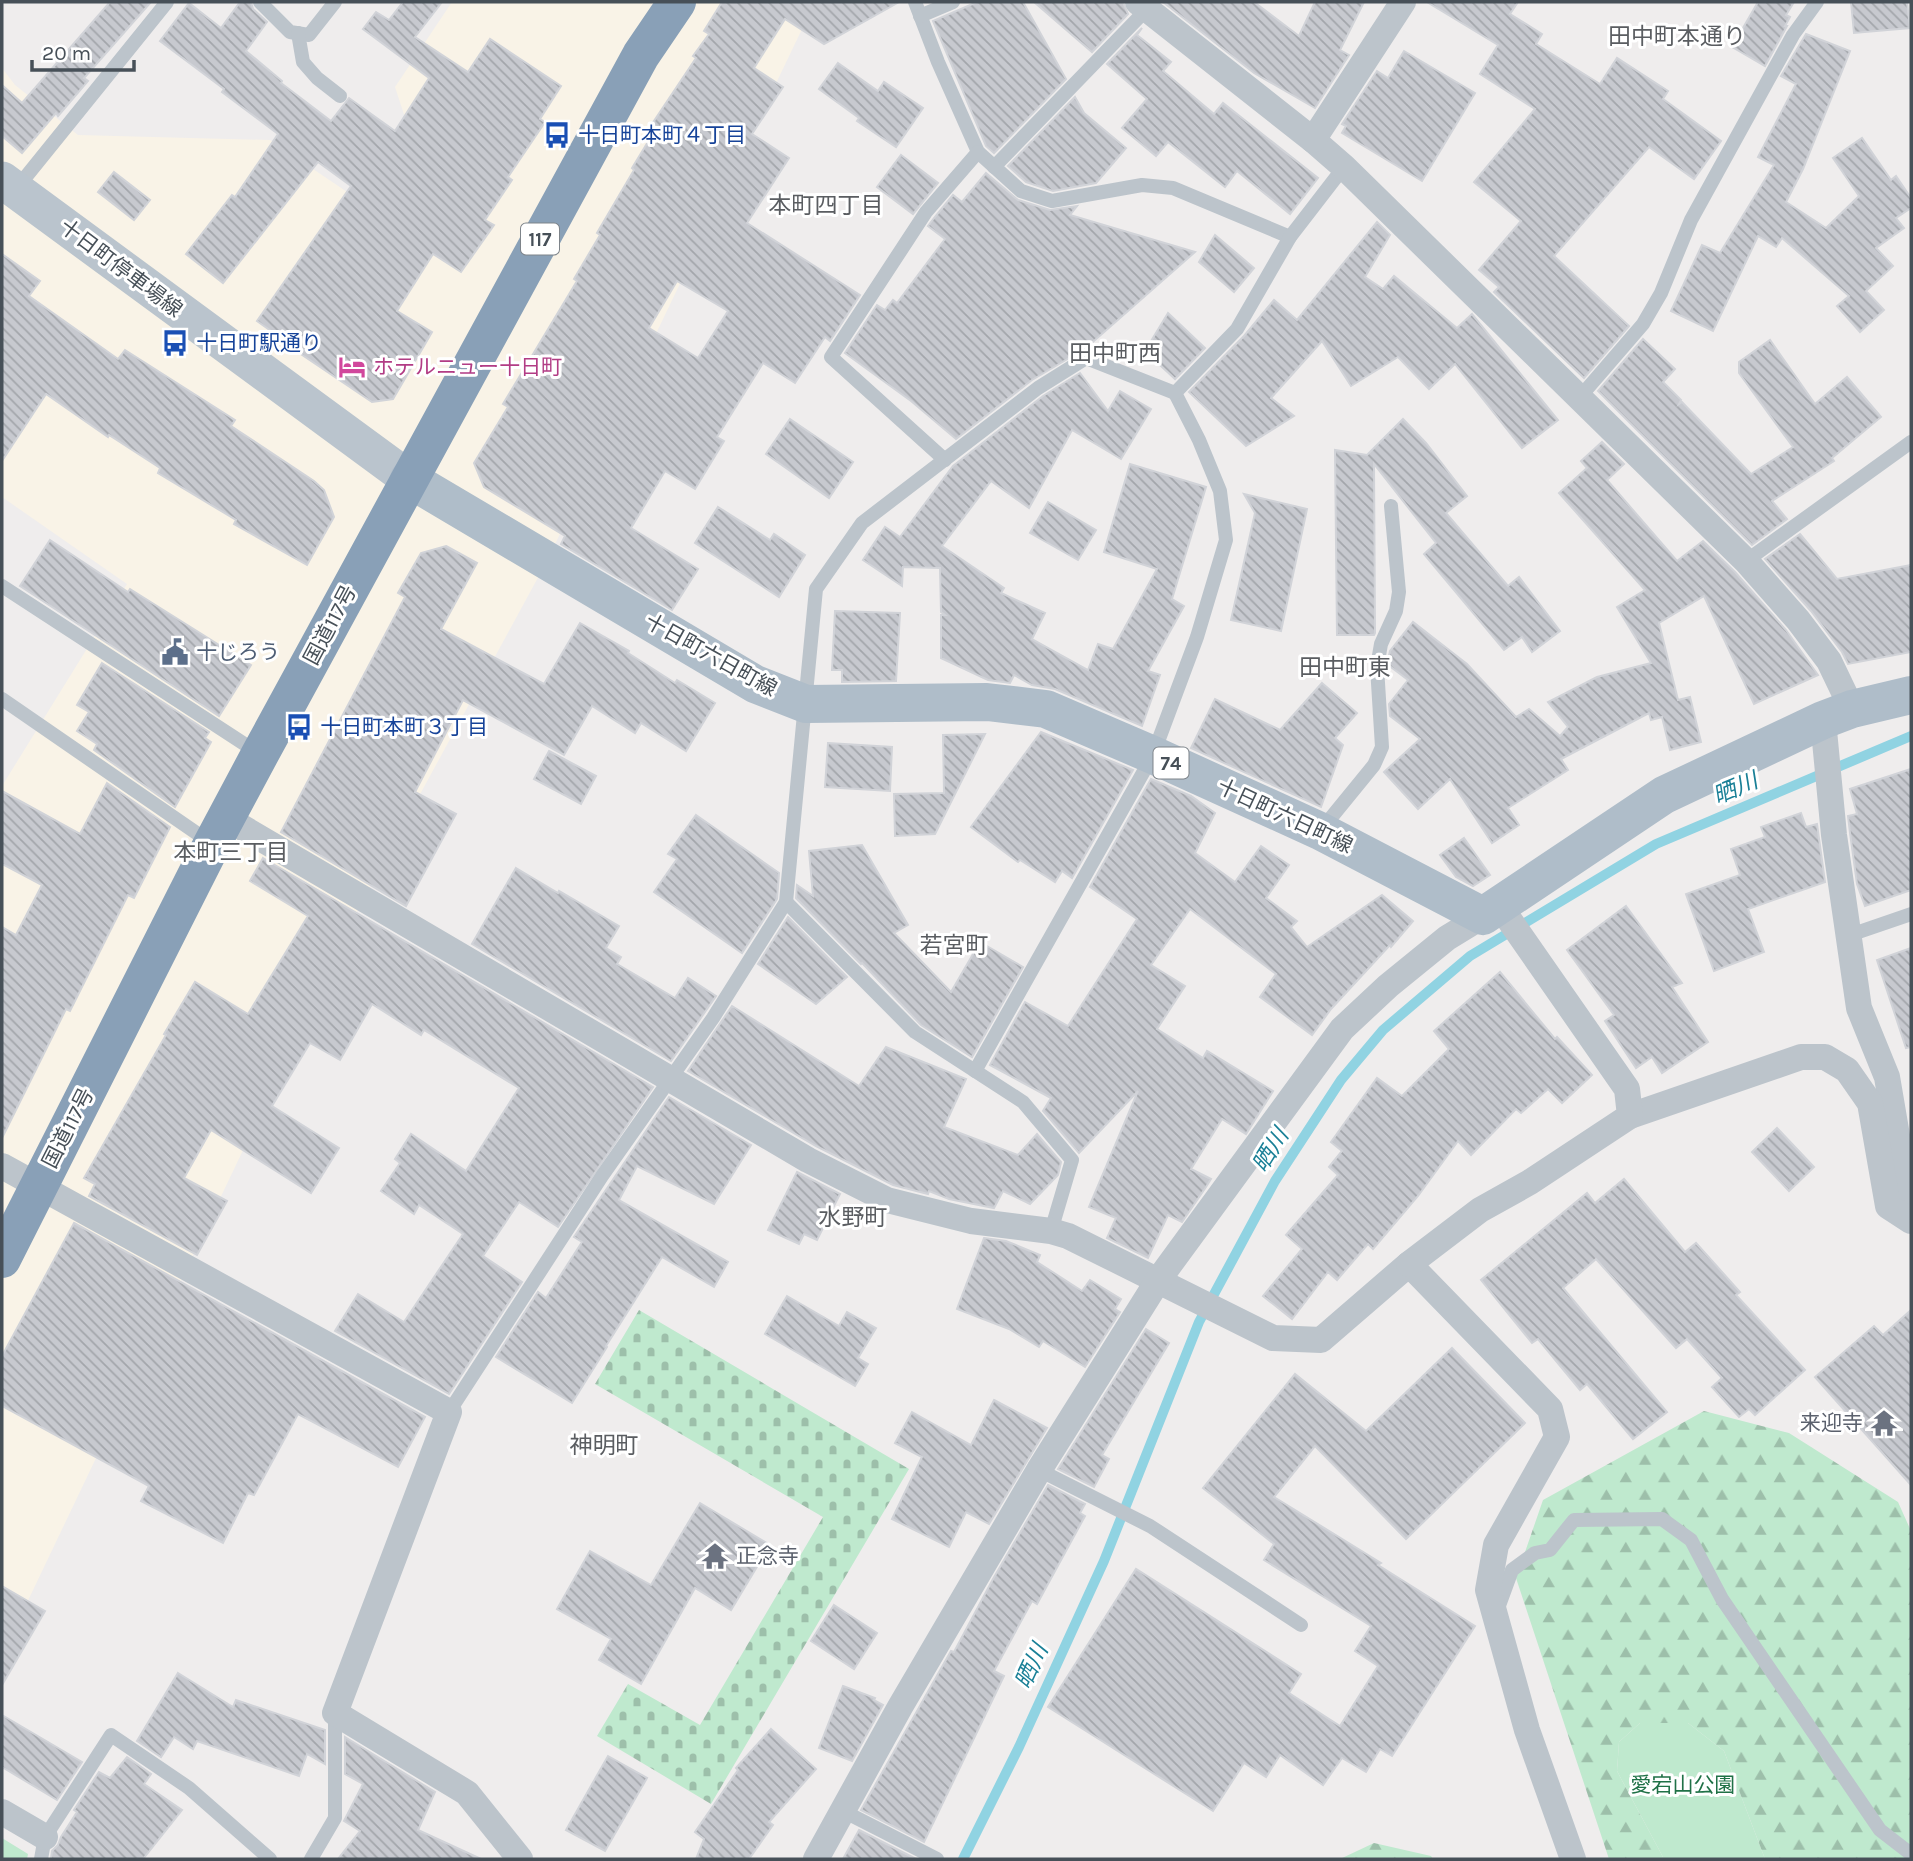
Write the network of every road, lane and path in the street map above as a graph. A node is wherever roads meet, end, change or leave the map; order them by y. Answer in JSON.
{"nodes":[{"id":1,"x":167,"y":2,"type":"edge"},
{"id":2,"x":260,"y":2,"type":"edge"},
{"id":3,"x":335,"y":2,"type":"edge"},
{"id":4,"x":677,"y":2,"type":"edge"},
{"id":5,"x":915,"y":2,"type":"edge"},
{"id":6,"x":953,"y":2,"type":"edge"},
{"id":7,"x":1403,"y":2,"type":"edge"},
{"id":8,"x":1817,"y":2,"type":"edge"},
{"id":9,"x":1142,"y":5,"type":"edge"},
{"id":10,"x":920,"y":16,"type":"junction"},
{"id":11,"x":298,"y":33,"type":"junction"},
{"id":12,"x":340,"y":96,"type":"dead end"},
{"id":13,"x":1314,"y":140,"type":"junction"},
{"id":14,"x":978,"y":152,"type":"junction"},
{"id":15,"x":994,"y":167,"type":"junction"},
{"id":16,"x":1344,"y":167,"type":"junction"},
{"id":17,"x":9,"y":185,"type":"edge"},
{"id":18,"x":1290,"y":237,"type":"junction"},
{"id":19,"x":1175,"y":393,"type":"junction"},
{"id":20,"x":1580,"y":397,"type":"junction"},
{"id":21,"x":1911,"y":442,"type":"edge"},
{"id":22,"x":945,"y":460,"type":"junction"},
{"id":23,"x":409,"y":479,"type":"junction"},
{"id":24,"x":1391,"y":506,"type":"dead end"},
{"id":25,"x":1746,"y":561,"type":"junction"},
{"id":26,"x":2,"y":586,"type":"edge"},
{"id":27,"x":1911,"y":695,"type":"edge"},
{"id":28,"x":2,"y":699,"type":"edge"},
{"id":29,"x":806,"y":704,"type":"junction"},
{"id":30,"x":1838,"y":715,"type":"junction"},
{"id":31,"x":260,"y":754,"type":"junction"},
{"id":32,"x":1153,"y":755,"type":"junction"},
{"id":33,"x":219,"y":831,"type":"junction"},
{"id":34,"x":1320,"y":831,"type":"junction"},
{"id":35,"x":786,"y":902,"type":"junction"},
{"id":36,"x":1491,"y":911,"type":"junction"},
{"id":37,"x":1911,"y":914,"type":"edge"},
{"id":38,"x":1850,"y":935,"type":"junction"},
{"id":39,"x":975,"y":1071,"type":"junction"},
{"id":40,"x":670,"y":1079,"type":"junction"},
{"id":41,"x":1630,"y":1116,"type":"junction"},
{"id":42,"x":2,"y":1166,"type":"edge"},
{"id":43,"x":39,"y":1185,"type":"junction"},
{"id":44,"x":1911,"y":1220,"type":"edge"},
{"id":45,"x":1051,"y":1231,"type":"junction"},
{"id":46,"x":2,"y":1259,"type":"edge"},
{"id":47,"x":1409,"y":1264,"type":"junction"},
{"id":48,"x":1159,"y":1279,"type":"junction"},
{"id":49,"x":449,"y":1412,"type":"junction"},
{"id":50,"x":1039,"y":1470,"type":"junction"},
{"id":51,"x":1495,"y":1615,"type":"junction"},
{"id":52,"x":1301,"y":1625,"type":"dead end"},
{"id":53,"x":335,"y":1713,"type":"junction"},
{"id":54,"x":843,"y":1811,"type":"junction"},
{"id":55,"x":2,"y":1812,"type":"edge"},
{"id":56,"x":43,"y":1848,"type":"edge"},
{"id":57,"x":1911,"y":1854,"type":"edge"},
{"id":58,"x":931,"y":1856,"type":"edge"},
{"id":59,"x":270,"y":1859,"type":"edge"},
{"id":60,"x":311,"y":1859,"type":"edge"},
{"id":61,"x":520,"y":1859,"type":"edge"},
{"id":62,"x":816,"y":1859,"type":"edge"},
{"id":63,"x":1573,"y":1859,"type":"edge"}],
"edges":[{"from":1,"to":17,"type":"lane"},
{"from":2,"to":11,"type":"lane"},
{"from":3,"to":11,"type":"lane"},
{"from":4,"to":23,"type":"highway","name":"国道117号","number":"117"},
{"from":5,"to":10,"type":"lane"},
{"from":6,"to":10,"type":"lane"},
{"from":7,"to":13,"type":"street"},
{"from":8,"to":20,"type":"lane"},
{"from":9,"to":13,"type":"street"},
{"from":9,"to":15,"type":"lane"},
{"from":10,"to":14,"type":"lane"},
{"from":11,"to":12,"type":"lane"},
{"from":13,"to":16,"type":"street"},
{"from":14,"to":15,"type":"lane"},
{"from":14,"to":22,"type":"lane"},
{"from":15,"to":18,"type":"lane"},
{"from":16,"to":18,"type":"lane"},
{"from":16,"to":20,"type":"street"},
{"from":17,"to":23,"type":"main road","name":"十日町停車場線"},
{"from":18,"to":19,"type":"lane"},
{"from":19,"to":22,"type":"lane"},
{"from":19,"to":32,"type":"lane"},
{"from":20,"to":25,"type":"street"},
{"from":21,"to":25,"type":"lane"},
{"from":22,"to":29,"type":"lane"},
{"from":23,"to":29,"type":"main road","name":"十日町六日町線","number":"74"},
{"from":23,"to":31,"type":"highway","name":"国道117号","number":"117"},
{"from":24,"to":34,"type":"lane"},
{"from":25,"to":30,"type":"street"},
{"from":26,"to":31,"type":"lane"},
{"from":27,"to":30,"type":"main road"},
{"from":28,"to":33,"type":"lane"},
{"from":29,"to":32,"type":"main road","name":"十日町六日町線","number":"74"},
{"from":29,"to":35,"type":"lane"},
{"from":30,"to":36,"type":"main road"},
{"from":30,"to":38,"type":"street"},
{"from":31,"to":33,"type":"highway","name":"国道117号","number":"117"},
{"from":32,"to":34,"type":"main road","name":"十日町六日町線","number":"74"},
{"from":32,"to":39,"type":"lane"},
{"from":33,"to":40,"type":"street"},
{"from":33,"to":43,"type":"highway","name":"国道117号","number":"117"},
{"from":34,"to":36,"type":"main road","name":"十日町六日町線","number":"74"},
{"from":35,"to":39,"type":"lane"},
{"from":35,"to":40,"type":"lane"},
{"from":36,"to":41,"type":"street"},
{"from":36,"to":48,"type":"street"},
{"from":37,"to":38,"type":"lane"},
{"from":38,"to":44,"type":"street"},
{"from":39,"to":45,"type":"lane"},
{"from":40,"to":45,"type":"street"},
{"from":40,"to":49,"type":"lane"},
{"from":41,"to":44,"type":"street"},
{"from":41,"to":47,"type":"street"},
{"from":42,"to":43,"type":"street"},
{"from":43,"to":46,"type":"highway","name":"国道117号","number":"117"},
{"from":43,"to":49,"type":"street"},
{"from":45,"to":48,"type":"street"},
{"from":47,"to":48,"type":"street"},
{"from":47,"to":51,"type":"street"},
{"from":48,"to":50,"type":"street"},
{"from":49,"to":53,"type":"street"},
{"from":50,"to":52,"type":"lane"},
{"from":50,"to":54,"type":"street"},
{"from":51,"to":57,"type":"lane"},
{"from":51,"to":63,"type":"street"},
{"from":53,"to":60,"type":"lane"},
{"from":53,"to":61,"type":"street"},
{"from":54,"to":58,"type":"lane"},
{"from":54,"to":62,"type":"street"},
{"from":55,"to":56,"type":"street"},
{"from":56,"to":59,"type":"lane"}]}
